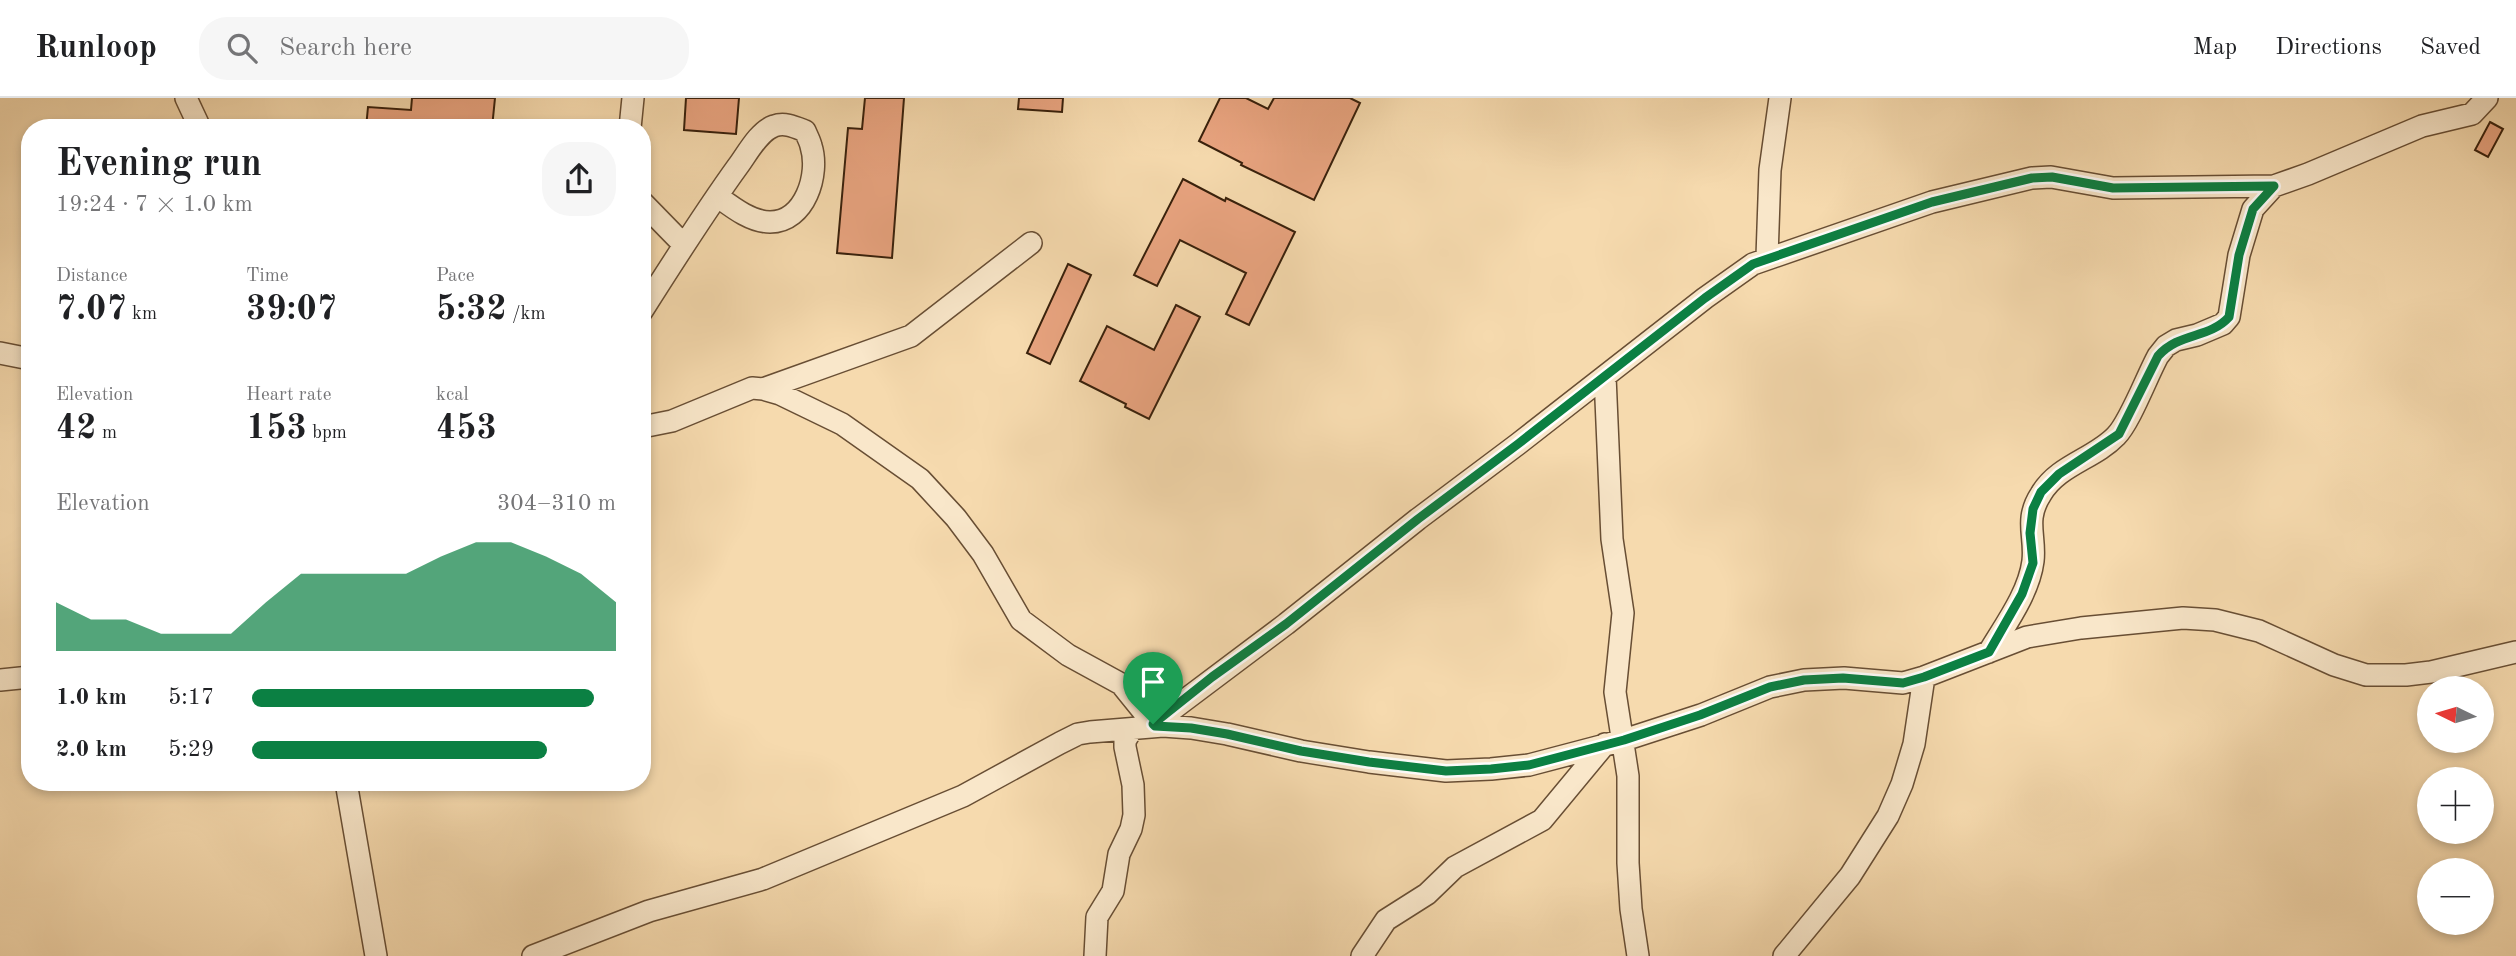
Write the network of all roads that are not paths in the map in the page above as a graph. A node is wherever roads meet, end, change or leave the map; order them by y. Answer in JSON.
{"nodes":[{"id":1,"x":186,"y":98,"type":"edge"},
{"id":2,"x":633,"y":98,"type":"edge"},
{"id":3,"x":1780,"y":98,"type":"edge"},
{"id":4,"x":2487,"y":98,"type":"edge"},
{"id":5,"x":196,"y":119,"type":"edge"},
{"id":6,"x":631,"y":119,"type":"edge"},
{"id":7,"x":2274,"y":186,"type":"junction"},
{"id":8,"x":717,"y":196,"type":"junction"},
{"id":9,"x":651,"y":211,"type":"edge"},
{"id":10,"x":1031,"y":243,"type":"dead end"},
{"id":11,"x":683,"y":244,"type":"junction"},
{"id":12,"x":1767,"y":257,"type":"junction"},
{"id":13,"x":651,"y":296,"type":"edge"},
{"id":14,"x":0,"y":354,"type":"edge"},
{"id":15,"x":21,"y":358,"type":"edge"},
{"id":16,"x":1605,"y":376,"type":"junction"},
{"id":17,"x":763,"y":389,"type":"junction"},
{"id":18,"x":651,"y":425,"type":"edge"},
{"id":19,"x":1989,"y":652,"type":"junction"},
{"id":20,"x":2516,"y":652,"type":"edge"},
{"id":21,"x":1924,"y":677,"type":"junction"},
{"id":22,"x":21,"y":678,"type":"edge"},
{"id":23,"x":0,"y":680,"type":"edge"},
{"id":24,"x":1147,"y":726,"type":"junction"},
{"id":25,"x":1614,"y":742,"type":"junction"},
{"id":26,"x":348,"y":791,"type":"edge"},
{"id":27,"x":376,"y":956,"type":"edge"},
{"id":28,"x":533,"y":956,"type":"edge"},
{"id":29,"x":1095,"y":956,"type":"edge"},
{"id":30,"x":1362,"y":956,"type":"edge"},
{"id":31,"x":1638,"y":956,"type":"edge"},
{"id":32,"x":1784,"y":956,"type":"edge"}],
"edges":[{"from":1,"to":5,"type":"street"},
{"from":2,"to":6,"type":"street"},
{"from":3,"to":12,"type":"street"},
{"from":4,"to":7,"type":"street"},
{"from":7,"to":12,"type":"street"},
{"from":7,"to":19,"type":"street"},
{"from":8,"to":8,"type":"street"},
{"from":8,"to":11,"type":"street"},
{"from":9,"to":11,"type":"street"},
{"from":10,"to":17,"type":"street"},
{"from":11,"to":13,"type":"street"},
{"from":12,"to":16,"type":"street"},
{"from":14,"to":15,"type":"street"},
{"from":16,"to":24,"type":"street"},
{"from":16,"to":25,"type":"street"},
{"from":17,"to":18,"type":"street"},
{"from":17,"to":24,"type":"street"},
{"from":19,"to":20,"type":"street"},
{"from":19,"to":21,"type":"street"},
{"from":21,"to":25,"type":"street"},
{"from":21,"to":32,"type":"street"},
{"from":22,"to":23,"type":"street"},
{"from":24,"to":25,"type":"street"},
{"from":24,"to":28,"type":"street"},
{"from":24,"to":29,"type":"street"},
{"from":25,"to":30,"type":"street"},
{"from":25,"to":31,"type":"street"},
{"from":26,"to":27,"type":"street"}]}
